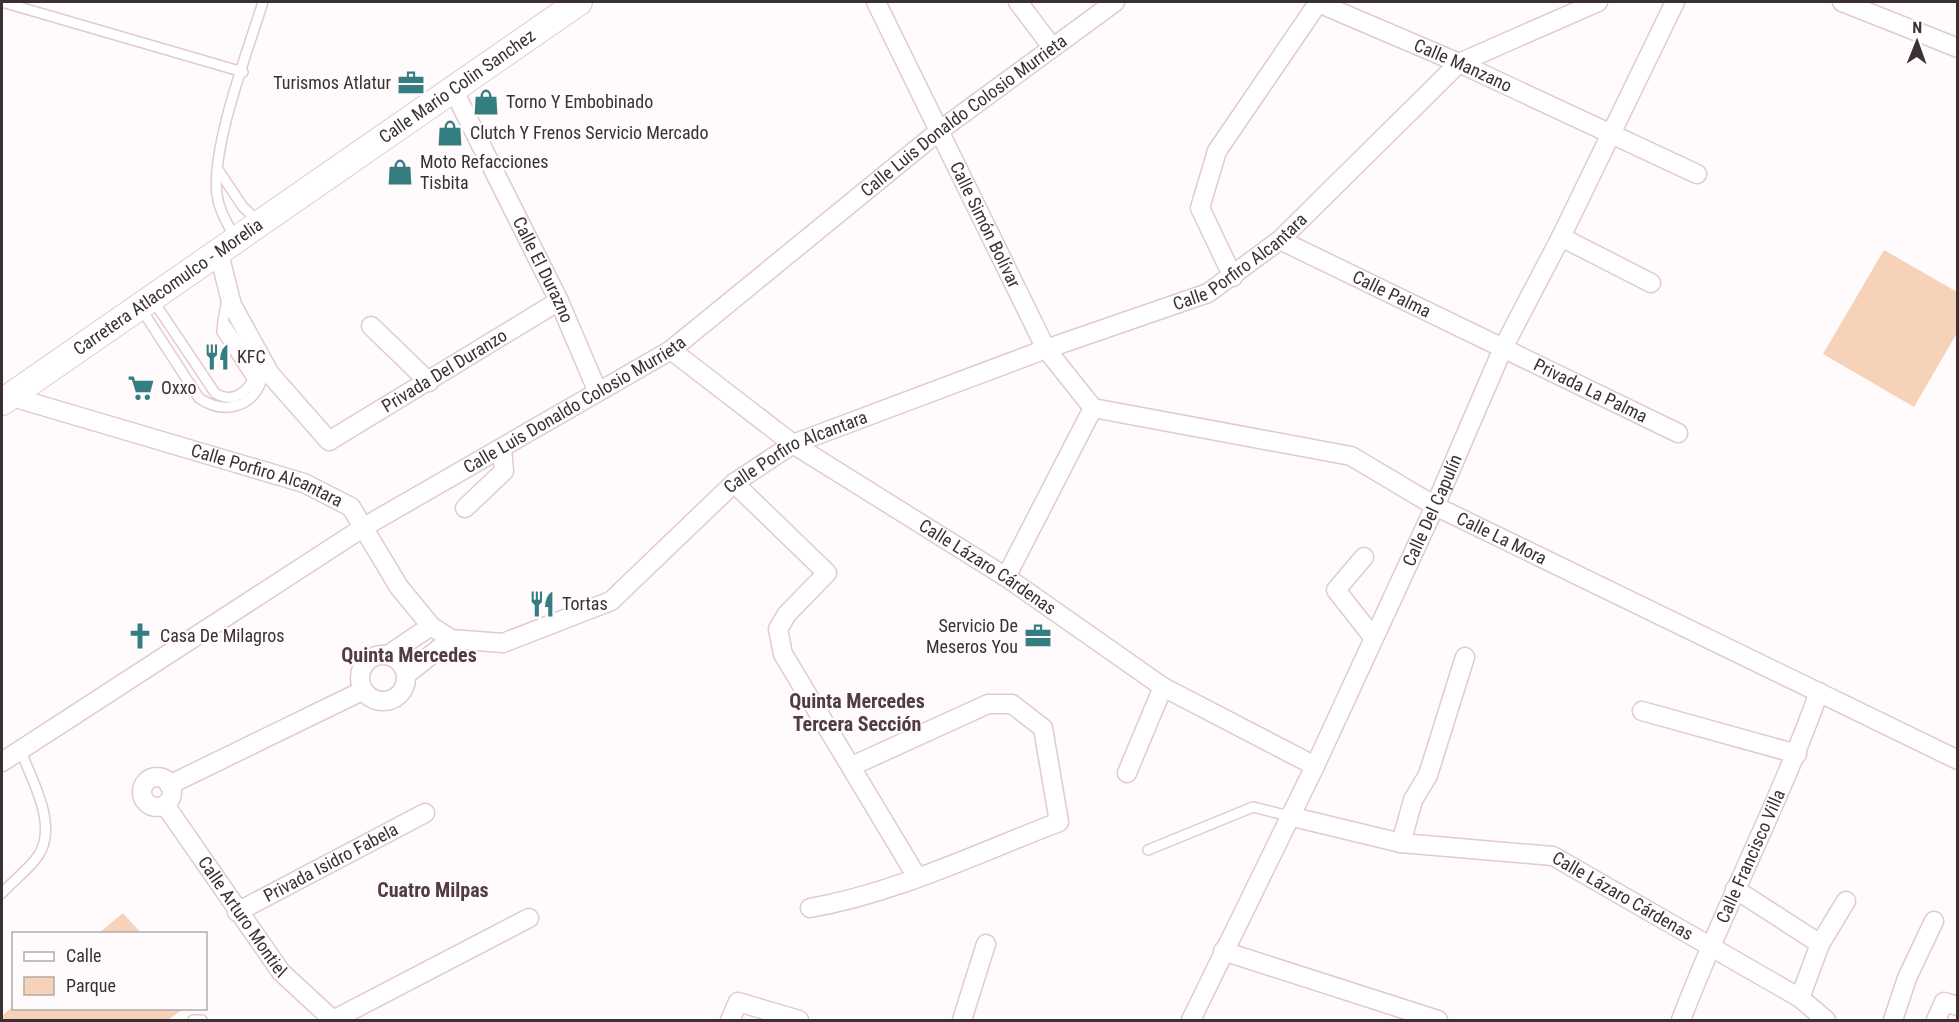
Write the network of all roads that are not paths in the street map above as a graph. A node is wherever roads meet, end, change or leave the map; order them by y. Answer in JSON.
{"nodes":[{"id":1,"x":7,"y":2,"type":"edge"},
{"id":2,"x":264,"y":2,"type":"edge"},
{"id":3,"x":579,"y":2,"type":"edge"},
{"id":4,"x":876,"y":2,"type":"edge"},
{"id":5,"x":1018,"y":2,"type":"edge"},
{"id":6,"x":1115,"y":2,"type":"edge"},
{"id":7,"x":1317,"y":2,"type":"edge"},
{"id":8,"x":1598,"y":2,"type":"edge"},
{"id":9,"x":1675,"y":2,"type":"edge"},
{"id":10,"x":1842,"y":2,"type":"edge"},
{"id":11,"x":1052,"y":47,"type":"junction"},
{"id":12,"x":1958,"y":48,"type":"edge"},
{"id":13,"x":1459,"y":63,"type":"junction"},
{"id":14,"x":243,"y":72,"type":"junction"},
{"id":15,"x":453,"y":88,"type":"junction"},
{"id":16,"x":939,"y":131,"type":"junction"},
{"id":17,"x":1612,"y":132,"type":"junction"},
{"id":18,"x":217,"y":168,"type":"junction"},
{"id":19,"x":333,"y":171,"type":"joint"},
{"id":20,"x":1697,"y":174,"type":"dead end"},
{"id":21,"x":259,"y":222,"type":"junction"},
{"id":22,"x":1561,"y":237,"type":"junction"},
{"id":23,"x":1280,"y":240,"type":"junction"},
{"id":24,"x":227,"y":245,"type":"junction"},
{"id":25,"x":1233,"y":277,"type":"junction"},
{"id":26,"x":1651,"y":283,"type":"dead end"},
{"id":27,"x":228,"y":291,"type":"junction"},
{"id":28,"x":145,"y":301,"type":"junction"},
{"id":29,"x":559,"y":301,"type":"junction"},
{"id":30,"x":223,"y":321,"type":"junction"},
{"id":31,"x":371,"y":326,"type":"dead end"},
{"id":32,"x":1503,"y":348,"type":"junction"},
{"id":33,"x":671,"y":350,"type":"junction"},
{"id":34,"x":1046,"y":350,"type":"junction"},
{"id":35,"x":429,"y":382,"type":"junction"},
{"id":36,"x":597,"y":390,"type":"junction"},
{"id":37,"x":5,"y":399,"type":"edge"},
{"id":38,"x":1093,"y":408,"type":"junction"},
{"id":39,"x":1678,"y":433,"type":"dead end"},
{"id":40,"x":793,"y":444,"type":"junction"},
{"id":41,"x":502,"y":449,"type":"junction"},
{"id":42,"x":734,"y":483,"type":"junction"},
{"id":43,"x":1435,"y":506,"type":"junction"},
{"id":44,"x":465,"y":508,"type":"dead end"},
{"id":45,"x":364,"y":528,"type":"junction"},
{"id":46,"x":1364,"y":557,"type":"dead end"},
{"id":47,"x":1006,"y":577,"type":"junction"},
{"id":48,"x":431,"y":626,"type":"junction"},
{"id":49,"x":1373,"y":637,"type":"junction"},
{"id":50,"x":451,"y":639,"type":"junction"},
{"id":51,"x":388,"y":655,"type":"junction"},
{"id":52,"x":1465,"y":657,"type":"dead end"},
{"id":53,"x":406,"y":675,"type":"junction"},
{"id":54,"x":1163,"y":687,"type":"junction"},
{"id":55,"x":362,"y":691,"type":"junction"},
{"id":56,"x":1819,"y":692,"type":"junction"},
{"id":57,"x":1642,"y":711,"type":"dead end"},
{"id":58,"x":20,"y":749,"type":"junction"},
{"id":59,"x":1797,"y":754,"type":"junction"},
{"id":60,"x":1958,"y":760,"type":"edge"},
{"id":61,"x":2,"y":762,"type":"edge"},
{"id":62,"x":852,"y":766,"type":"junction"},
{"id":63,"x":1315,"y":766,"type":"junction"},
{"id":64,"x":1127,"y":773,"type":"dead end"},
{"id":65,"x":170,"y":785,"type":"junction"},
{"id":66,"x":165,"y":805,"type":"junction"},
{"id":67,"x":425,"y":813,"type":"dead end"},
{"id":68,"x":1288,"y":816,"type":"junction"},
{"id":69,"x":1401,"y":843,"type":"junction"},
{"id":70,"x":1148,"y":850,"type":"dead end"},
{"id":71,"x":917,"y":877,"type":"junction"},
{"id":72,"x":1735,"y":889,"type":"junction"},
{"id":73,"x":2,"y":893,"type":"edge"},
{"id":74,"x":1846,"y":901,"type":"dead end"},
{"id":75,"x":810,"y":908,"type":"dead end"},
{"id":76,"x":237,"y":912,"type":"junction"},
{"id":77,"x":529,"y":918,"type":"dead end"},
{"id":78,"x":1934,"y":921,"type":"dead end"},
{"id":79,"x":986,"y":944,"type":"dead end"},
{"id":80,"x":1820,"y":944,"type":"junction"},
{"id":81,"x":1709,"y":947,"type":"junction"},
{"id":82,"x":1223,"y":951,"type":"junction"},
{"id":83,"x":1800,"y":998,"type":"junction"},
{"id":84,"x":1958,"y":1006,"type":"edge"},
{"id":85,"x":193,"y":1020,"type":"edge"},
{"id":86,"x":202,"y":1020,"type":"edge"},
{"id":87,"x":333,"y":1020,"type":"edge"},
{"id":88,"x":730,"y":1020,"type":"edge"},
{"id":89,"x":799,"y":1020,"type":"edge"},
{"id":90,"x":962,"y":1020,"type":"edge"},
{"id":91,"x":1191,"y":1020,"type":"edge"},
{"id":92,"x":1438,"y":1020,"type":"edge"},
{"id":93,"x":1681,"y":1020,"type":"edge"},
{"id":94,"x":1826,"y":1020,"type":"edge"},
{"id":95,"x":1893,"y":1020,"type":"edge"},
{"id":96,"x":1936,"y":1020,"type":"edge"}],
"edges":[{"from":1,"to":14,"type":"lane"},
{"from":2,"to":14,"type":"lane"},
{"from":3,"to":15,"type":"main road","name":"Calle Mario Colin Sanchez"},
{"from":4,"to":16,"type":"street","name":"Calle Simón Bolívar"},
{"from":5,"to":11,"type":"street"},
{"from":6,"to":11,"type":"street","name":"Calle Luis Donaldo Colosio Murrieta"},
{"from":7,"to":13,"type":"street","name":"Calle Manzano"},
{"from":7,"to":25,"type":"street"},
{"from":8,"to":13,"type":"street","name":"Calle Porfiro Alcantara"},
{"from":9,"to":17,"type":"street","name":"Calle Del Capulín"},
{"from":10,"to":12,"type":"street"},
{"from":11,"to":16,"type":"street","name":"Calle Luis Donaldo Colosio Murrieta"},
{"from":13,"to":17,"type":"street","name":"Calle Manzano"},
{"from":13,"to":23,"type":"street","name":"Calle Porfiro Alcantara"},
{"from":14,"to":18,"type":"lane"},
{"from":15,"to":19,"type":"main road","name":"Calle Mario Colin Sanchez"},
{"from":15,"to":29,"type":"street","name":"Calle El Durazno"},
{"from":16,"to":33,"type":"street","name":"Calle Luis Donaldo Colosio Murrieta"},
{"from":16,"to":34,"type":"street","name":"Calle Simón Bolívar"},
{"from":17,"to":20,"type":"street","name":"Calle Manzano"},
{"from":17,"to":22,"type":"street","name":"Calle Del Capulín"},
{"from":18,"to":21,"type":"lane"},
{"from":18,"to":24,"type":"lane"},
{"from":19,"to":21,"type":"main road","name":"Carretera Atlacomulco - Morelia"},
{"from":21,"to":24,"type":"main road","name":"Carretera Atlacomulco - Morelia"},
{"from":22,"to":26,"type":"street"},
{"from":22,"to":32,"type":"street","name":"Calle Del Capulín"},
{"from":23,"to":25,"type":"street","name":"Calle Porfiro Alcantara"},
{"from":23,"to":32,"type":"street","name":"Calle Palma"},
{"from":24,"to":27,"type":"street"},
{"from":24,"to":28,"type":"main road","name":"Carretera Atlacomulco - Morelia"},
{"from":25,"to":34,"type":"street","name":"Calle Porfiro Alcantara"},
{"from":27,"to":30,"type":"lane"},
{"from":27,"to":35,"type":"street","name":"Privada Del Duranzo"},
{"from":28,"to":30,"type":"lane"},
{"from":28,"to":30,"type":"lane"},
{"from":28,"to":37,"type":"main road","name":"Carretera Atlacomulco - Morelia"},
{"from":29,"to":35,"type":"street","name":"Privada Del Duranzo"},
{"from":29,"to":36,"type":"street","name":"Calle El Durazno"},
{"from":31,"to":35,"type":"street"},
{"from":32,"to":39,"type":"street","name":"Privada La Palma"},
{"from":32,"to":43,"type":"street","name":"Calle Del Capulín"},
{"from":33,"to":36,"type":"street","name":"Calle Luis Donaldo Colosio Murrieta"},
{"from":33,"to":40,"type":"street","name":"Calle Lázaro Cárdenas"},
{"from":34,"to":38,"type":"street"},
{"from":34,"to":40,"type":"street","name":"Calle Porfiro Alcantara"},
{"from":36,"to":41,"type":"street","name":"Calle Luis Donaldo Colosio Murrieta"},
{"from":37,"to":45,"type":"street","name":"Calle Porfiro Alcantara"},
{"from":38,"to":43,"type":"street","name":"Calle La Mora"},
{"from":38,"to":47,"type":"street"},
{"from":40,"to":42,"type":"street","name":"Calle Porfiro Alcantara"},
{"from":40,"to":47,"type":"street","name":"Calle Lázaro Cárdenas"},
{"from":41,"to":44,"type":"street"},
{"from":41,"to":45,"type":"street","name":"Calle Luis Donaldo Colosio Murrieta"},
{"from":42,"to":50,"type":"street","name":"Calle Porfiro Alcantara"},
{"from":42,"to":62,"type":"street"},
{"from":43,"to":49,"type":"street","name":"Calle Del Capulín"},
{"from":43,"to":56,"type":"street","name":"Calle La Mora"},
{"from":45,"to":48,"type":"street","name":"Calle Porfiro Alcantara"},
{"from":45,"to":58,"type":"street","name":"Calle Luis Donaldo Colosio Murrieta"},
{"from":46,"to":49,"type":"street"},
{"from":47,"to":54,"type":"street","name":"Calle Lázaro Cárdenas"},
{"from":48,"to":50,"type":"street","name":"Calle Porfiro Alcantara"},
{"from":48,"to":51,"type":"street"},
{"from":49,"to":63,"type":"street","name":"Calle Del Capulín"},
{"from":50,"to":53,"type":"street"},
{"from":51,"to":53,"type":"street"},
{"from":51,"to":55,"type":"street"},
{"from":52,"to":69,"type":"street"},
{"from":53,"to":55,"type":"street"},
{"from":54,"to":63,"type":"street","name":"Calle Lázaro Cárdenas"},
{"from":54,"to":64,"type":"street"},
{"from":55,"to":65,"type":"street"},
{"from":56,"to":59,"type":"street","name":"Calle Francisco Villa"},
{"from":56,"to":60,"type":"street","name":"Calle La Mora"},
{"from":57,"to":59,"type":"street"},
{"from":58,"to":61,"type":"street","name":"Calle Luis Donaldo Colosio Murrieta"},
{"from":58,"to":73,"type":"lane"},
{"from":59,"to":72,"type":"street","name":"Calle Francisco Villa"},
{"from":62,"to":71,"type":"street"},
{"from":62,"to":71,"type":"street"},
{"from":63,"to":68,"type":"street","name":"Calle Del Capulín"},
{"from":65,"to":66,"type":"street"},
{"from":65,"to":66,"type":"street"},
{"from":66,"to":76,"type":"street","name":"Calle Arturo Montiel"},
{"from":67,"to":76,"type":"street","name":"Privada Isidro Fabela"},
{"from":68,"to":69,"type":"street","name":"Calle Lázaro Cárdenas"},
{"from":68,"to":70,"type":"lane"},
{"from":68,"to":82,"type":"street","name":"Calle Del Capulín"},
{"from":69,"to":81,"type":"street","name":"Calle Lázaro Cárdenas"},
{"from":71,"to":75,"type":"street"},
{"from":72,"to":80,"type":"street"},
{"from":72,"to":81,"type":"street","name":"Calle Francisco Villa"},
{"from":74,"to":80,"type":"street"},
{"from":76,"to":87,"type":"street","name":"Calle Arturo Montiel"},
{"from":77,"to":87,"type":"street"},
{"from":78,"to":95,"type":"street"},
{"from":79,"to":90,"type":"street"},
{"from":80,"to":83,"type":"street"},
{"from":81,"to":83,"type":"street","name":"Calle Lázaro Cárdenas"},
{"from":81,"to":93,"type":"street","name":"Calle Francisco Villa"},
{"from":82,"to":91,"type":"street","name":"Calle Del Capulín"},
{"from":82,"to":92,"type":"street"},
{"from":83,"to":94,"type":"street","name":"Calle Lázaro Cárdenas"},
{"from":84,"to":96,"type":"street"},
{"from":85,"to":86,"type":"lane"},
{"from":88,"to":89,"type":"street"}]}
